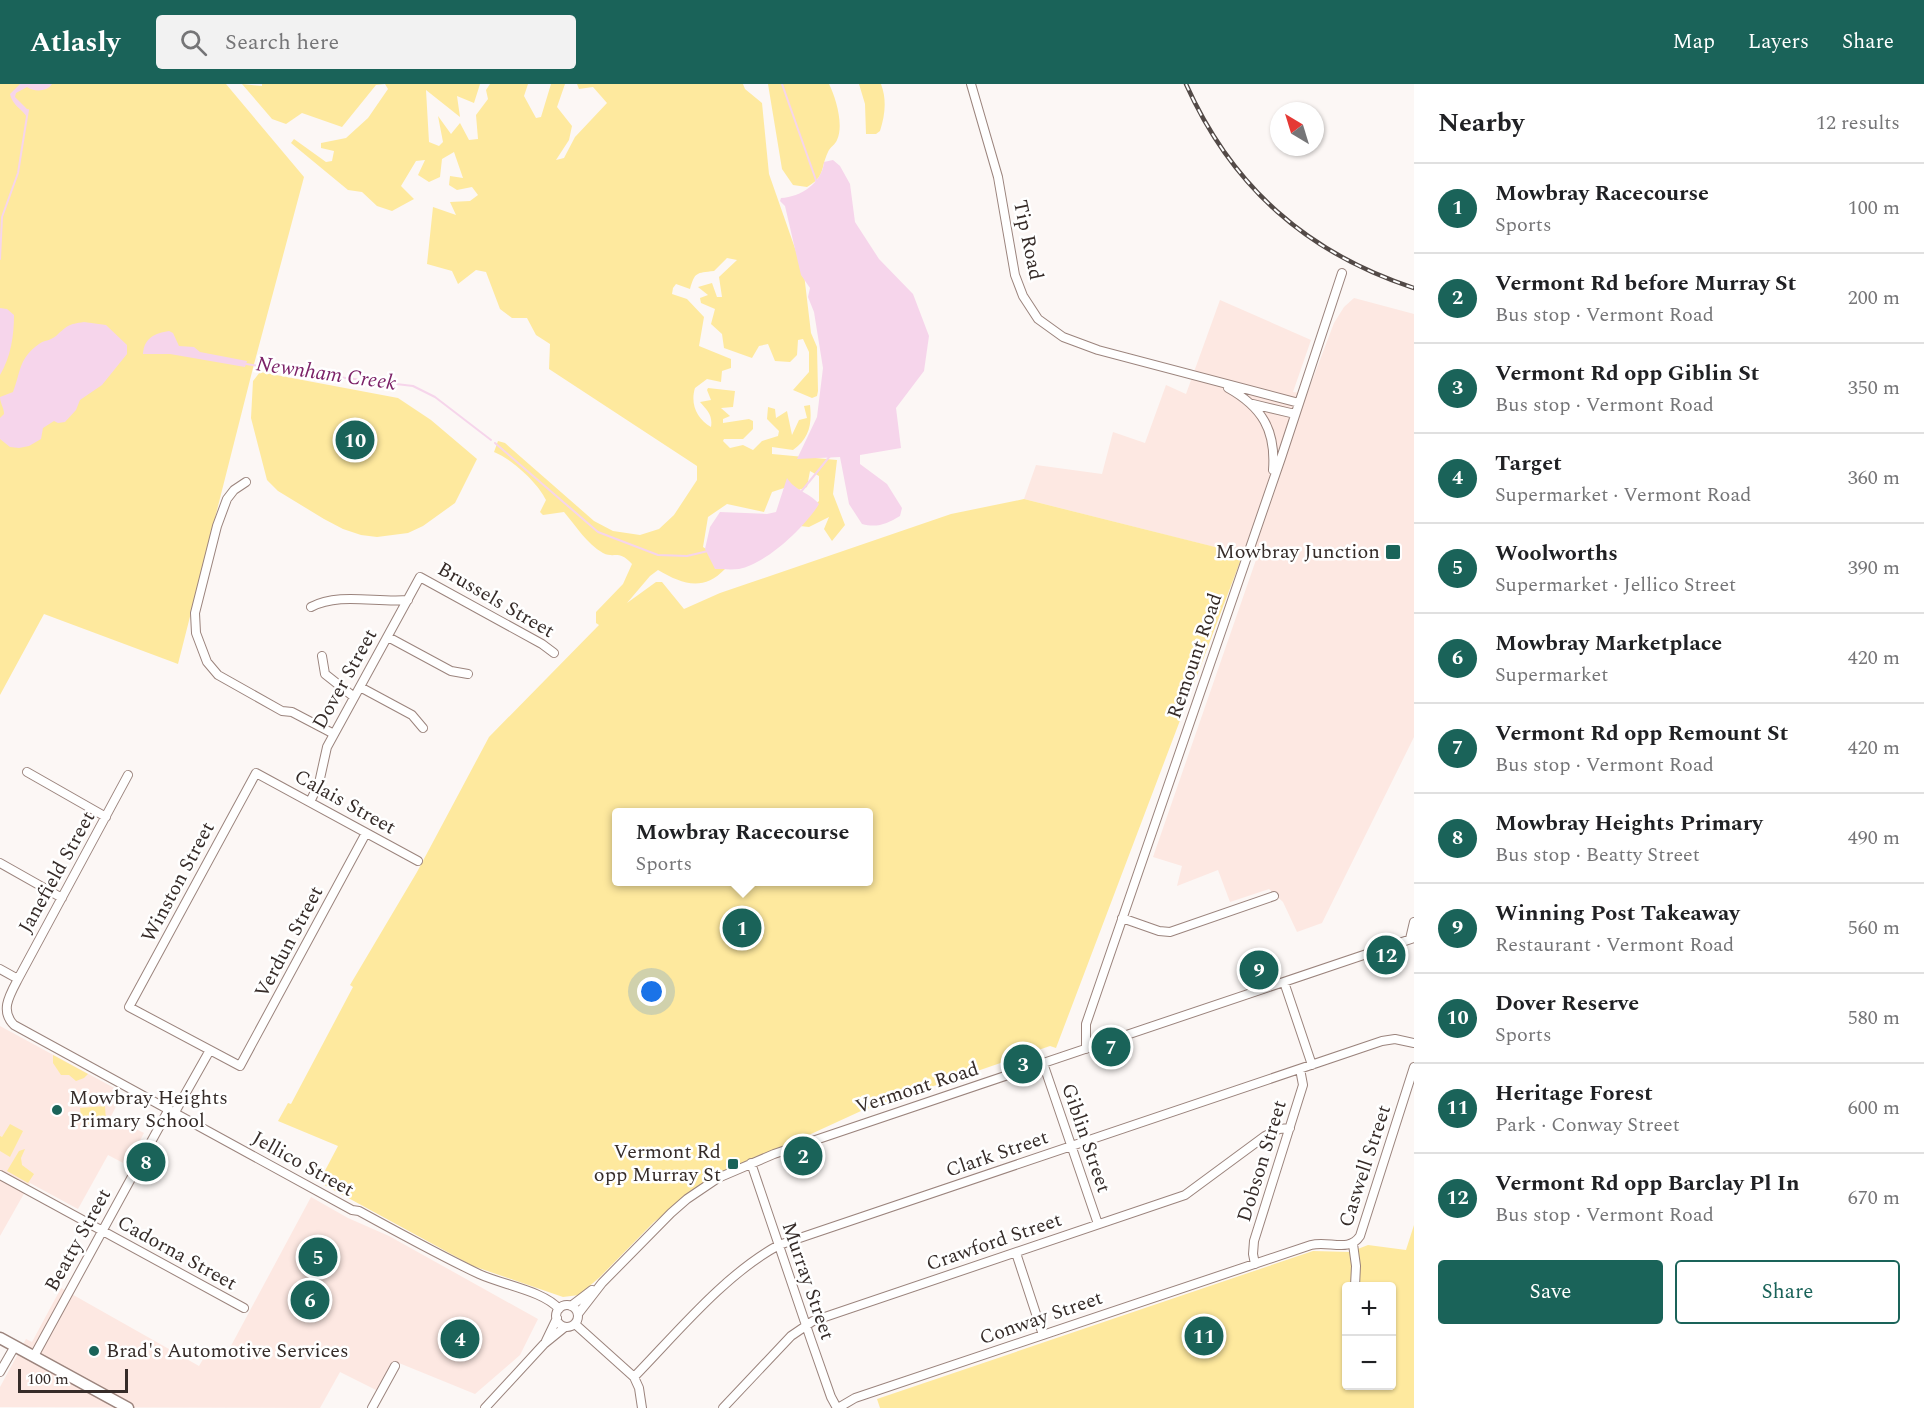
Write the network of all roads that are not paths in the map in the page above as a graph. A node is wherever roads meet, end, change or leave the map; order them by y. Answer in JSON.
{"nodes":[{"id":1,"x":971,"y":84,"type":"edge"},
{"id":2,"x":1342,"y":273,"type":"dead end"},
{"id":3,"x":1217,"y":382,"type":"junction"},
{"id":4,"x":1260,"y":393,"type":"junction"},
{"id":5,"x":1299,"y":403,"type":"junction"},
{"id":6,"x":1255,"y":405,"type":"junction"},
{"id":7,"x":1295,"y":414,"type":"junction"},
{"id":8,"x":1273,"y":481,"type":"junction"},
{"id":9,"x":246,"y":482,"type":"dead end"},
{"id":10,"x":420,"y":576,"type":"joint"},
{"id":11,"x":408,"y":600,"type":"junction"},
{"id":12,"x":311,"y":607,"type":"dead end"},
{"id":13,"x":388,"y":637,"type":"junction"},
{"id":14,"x":554,"y":653,"type":"dead end"},
{"id":15,"x":322,"y":656,"type":"dead end"},
{"id":16,"x":468,"y":674,"type":"dead end"},
{"id":17,"x":360,"y":687,"type":"junction"},
{"id":18,"x":354,"y":698,"type":"junction"},
{"id":19,"x":423,"y":728,"type":"dead end"},
{"id":20,"x":334,"y":734,"type":"junction"},
{"id":21,"x":27,"y":772,"type":"dead end"},
{"id":22,"x":256,"y":773,"type":"joint"},
{"id":23,"x":128,"y":775,"type":"dead end"},
{"id":24,"x":310,"y":802,"type":"junction"},
{"id":25,"x":106,"y":816,"type":"junction"},
{"id":26,"x":366,"y":833,"type":"junction"},
{"id":27,"x":418,"y":861,"type":"dead end"},
{"id":28,"x":0,"y":863,"type":"edge"},
{"id":29,"x":1274,"y":896,"type":"dead end"},
{"id":30,"x":62,"y":898,"type":"junction"},
{"id":31,"x":1122,"y":918,"type":"junction"},
{"id":32,"x":1414,"y":922,"type":"edge"},
{"id":33,"x":1412,"y":938,"type":"edge"},
{"id":34,"x":0,"y":969,"type":"edge"},
{"id":35,"x":18,"y":978,"type":"junction"},
{"id":36,"x":1284,"y":982,"type":"junction"},
{"id":37,"x":5,"y":1017,"type":"joint"},
{"id":38,"x":1414,"y":1043,"type":"edge"},
{"id":39,"x":1086,"y":1049,"type":"junction"},
{"id":40,"x":210,"y":1050,"type":"junction"},
{"id":41,"x":1043,"y":1063,"type":"junction"},
{"id":42,"x":1312,"y":1065,"type":"junction"},
{"id":43,"x":1414,"y":1067,"type":"edge"},
{"id":44,"x":1300,"y":1069,"type":"junction"},
{"id":45,"x":172,"y":1111,"type":"junction"},
{"id":46,"x":1290,"y":1128,"type":"junction"},
{"id":47,"x":1072,"y":1146,"type":"junction"},
{"id":48,"x":751,"y":1163,"type":"junction"},
{"id":49,"x":0,"y":1175,"type":"edge"},
{"id":50,"x":1098,"y":1224,"type":"junction"},
{"id":51,"x":102,"y":1232,"type":"junction"},
{"id":52,"x":1353,"y":1244,"type":"junction"},
{"id":53,"x":779,"y":1245,"type":"junction"},
{"id":54,"x":1016,"y":1253,"type":"junction"},
{"id":55,"x":1255,"y":1264,"type":"junction"},
{"id":56,"x":1355,"y":1282,"type":"edge"},
{"id":57,"x":602,"y":1283,"type":"junction"},
{"id":58,"x":571,"y":1306,"type":"junction"},
{"id":59,"x":243,"y":1308,"type":"dead end"},
{"id":60,"x":558,"y":1313,"type":"junction"},
{"id":61,"x":578,"y":1314,"type":"junction"},
{"id":62,"x":575,"y":1324,"type":"junction"},
{"id":63,"x":806,"y":1325,"type":"junction"},
{"id":64,"x":565,"y":1327,"type":"junction"},
{"id":65,"x":1043,"y":1335,"type":"junction"},
{"id":66,"x":0,"y":1338,"type":"edge"},
{"id":67,"x":544,"y":1344,"type":"junction"},
{"id":68,"x":15,"y":1346,"type":"junction"},
{"id":69,"x":34,"y":1356,"type":"junction"},
{"id":70,"x":395,"y":1365,"type":"dead end"},
{"id":71,"x":0,"y":1372,"type":"edge"},
{"id":72,"x":634,"y":1377,"type":"junction"},
{"id":73,"x":127,"y":1408,"type":"edge"},
{"id":74,"x":372,"y":1408,"type":"edge"},
{"id":75,"x":484,"y":1408,"type":"edge"},
{"id":76,"x":642,"y":1408,"type":"edge"},
{"id":77,"x":723,"y":1408,"type":"edge"},
{"id":78,"x":838,"y":1408,"type":"edge"}],
"edges":[{"from":1,"to":3,"type":"street","name":"Tip Road"},
{"from":2,"to":5,"type":"street","name":"Remount Road"},
{"from":3,"to":4,"type":"street","name":"Tip Road"},
{"from":3,"to":6,"type":"street","name":"Tip Road"},
{"from":4,"to":5,"type":"street","name":"Tip Road"},
{"from":4,"to":6,"type":"street"},
{"from":5,"to":7,"type":"street","name":"Remount Road"},
{"from":6,"to":7,"type":"street","name":"Tip Road"},
{"from":6,"to":8,"type":"street","name":"Tip Road"},
{"from":7,"to":8,"type":"street","name":"Remount Road"},
{"from":8,"to":31,"type":"street","name":"Remount Road"},
{"from":9,"to":20,"type":"street"},
{"from":10,"to":11,"type":"street","name":"Dover Street"},
{"from":10,"to":14,"type":"street","name":"Brussels Street"},
{"from":11,"to":12,"type":"street"},
{"from":11,"to":13,"type":"street","name":"Dover Street"},
{"from":13,"to":16,"type":"street"},
{"from":13,"to":17,"type":"street","name":"Dover Street"},
{"from":15,"to":18,"type":"street"},
{"from":17,"to":18,"type":"street","name":"Dover Street"},
{"from":17,"to":19,"type":"street"},
{"from":18,"to":20,"type":"street","name":"Dover Street"},
{"from":20,"to":24,"type":"street","name":"Dover Street"},
{"from":21,"to":25,"type":"street"},
{"from":22,"to":24,"type":"street","name":"Calais Street"},
{"from":22,"to":40,"type":"street","name":"Winston Street"},
{"from":23,"to":25,"type":"street","name":"Janefield Street"},
{"from":24,"to":26,"type":"street","name":"Calais Street"},
{"from":25,"to":30,"type":"street","name":"Janefield Street"},
{"from":26,"to":27,"type":"street","name":"Calais Street"},
{"from":26,"to":40,"type":"street","name":"Verdun Street"},
{"from":28,"to":30,"type":"street"},
{"from":29,"to":31,"type":"street"},
{"from":30,"to":35,"type":"street","name":"Janefield Street"},
{"from":31,"to":39,"type":"street","name":"Remount Road"},
{"from":32,"to":33,"type":"street"},
{"from":33,"to":36,"type":"street","name":"Vermont Road"},
{"from":34,"to":35,"type":"street"},
{"from":35,"to":37,"type":"street","name":"Janefield Street"},
{"from":36,"to":39,"type":"street","name":"Vermont Road"},
{"from":36,"to":42,"type":"street"},
{"from":37,"to":45,"type":"street","name":"Jellico Street"},
{"from":38,"to":42,"type":"street","name":"Clark Street"},
{"from":39,"to":41,"type":"street","name":"Vermont Road"},
{"from":40,"to":45,"type":"street","name":"Beatty Street"},
{"from":41,"to":47,"type":"street","name":"Giblin Street"},
{"from":41,"to":48,"type":"street","name":"Vermont Road"},
{"from":42,"to":44,"type":"street","name":"Clark Street"},
{"from":43,"to":52,"type":"street","name":"Caswell Street"},
{"from":44,"to":46,"type":"street","name":"Dobson Street"},
{"from":44,"to":47,"type":"street","name":"Clark Street"},
{"from":45,"to":51,"type":"street","name":"Beatty Street"},
{"from":45,"to":60,"type":"street","name":"Jellico Street"},
{"from":46,"to":50,"type":"street","name":"Crawford Street"},
{"from":46,"to":55,"type":"street","name":"Dobson Street"},
{"from":47,"to":50,"type":"street","name":"Giblin Street"},
{"from":47,"to":53,"type":"street","name":"Clark Street"},
{"from":48,"to":53,"type":"street","name":"Murray Street"},
{"from":48,"to":57,"type":"street","name":"Vermont Road"},
{"from":49,"to":51,"type":"street","name":"Cadorna Street"},
{"from":50,"to":54,"type":"street","name":"Crawford Street"},
{"from":51,"to":59,"type":"street","name":"Cadorna Street"},
{"from":51,"to":69,"type":"street","name":"Beatty Street"},
{"from":52,"to":55,"type":"street","name":"Caswell Street"},
{"from":52,"to":56,"type":"street"},
{"from":53,"to":63,"type":"street","name":"Murray Street"},
{"from":53,"to":72,"type":"street","name":"Clark Street"},
{"from":54,"to":63,"type":"street","name":"Crawford Street"},
{"from":54,"to":65,"type":"street"},
{"from":55,"to":65,"type":"street","name":"Conway Street"},
{"from":57,"to":58,"type":"street","name":"Vermont Road"},
{"from":57,"to":61,"type":"street","name":"Vermont Road"},
{"from":58,"to":60,"type":"street","name":"Vermont Road"},
{"from":58,"to":61,"type":"street"},
{"from":60,"to":64,"type":"street"},
{"from":60,"to":67,"type":"street"},
{"from":61,"to":62,"type":"street","name":"Vermont Road"},
{"from":62,"to":64,"type":"street"},
{"from":62,"to":72,"type":"street"},
{"from":63,"to":77,"type":"street","name":"Crawford Street"},
{"from":63,"to":78,"type":"street","name":"Murray Street"},
{"from":64,"to":67,"type":"street"},
{"from":65,"to":78,"type":"street","name":"Conway Street"},
{"from":66,"to":68,"type":"main road"},
{"from":67,"to":75,"type":"street"},
{"from":68,"to":69,"type":"main road"},
{"from":68,"to":71,"type":"street"},
{"from":69,"to":73,"type":"main road"},
{"from":70,"to":74,"type":"street"},
{"from":72,"to":76,"type":"street"}]}
